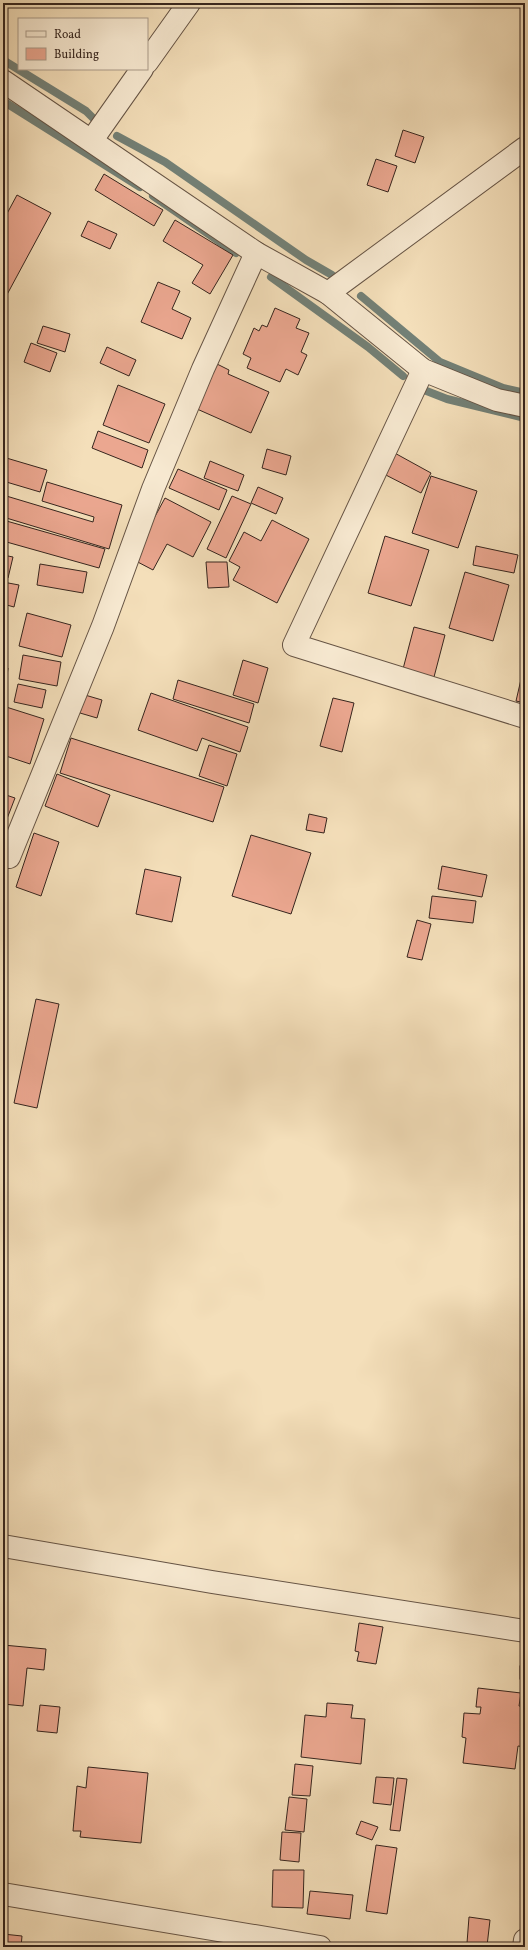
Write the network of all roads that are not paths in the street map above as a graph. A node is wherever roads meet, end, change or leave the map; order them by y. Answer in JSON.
{"nodes":[{"id":1,"x":189,"y":3,"type":"edge"},
{"id":2,"x":148,"y":61,"type":"edge"},
{"id":3,"x":141,"y":70,"type":"edge"},
{"id":4,"x":3,"y":81,"type":"edge"},
{"id":5,"x":92,"y":140,"type":"junction"},
{"id":6,"x":525,"y":148,"type":"edge"},
{"id":7,"x":256,"y":253,"type":"junction"},
{"id":8,"x":328,"y":293,"type":"junction"},
{"id":9,"x":423,"y":370,"type":"junction"},
{"id":10,"x":525,"y":406,"type":"edge"},
{"id":11,"x":525,"y":717,"type":"edge"},
{"id":12,"x":9,"y":857,"type":"dead end"},
{"id":13,"x":3,"y":1546,"type":"edge"},
{"id":14,"x":525,"y":1631,"type":"edge"},
{"id":15,"x":3,"y":1894,"type":"edge"},
{"id":16,"x":525,"y":1940,"type":"edge"},
{"id":17,"x":320,"y":1947,"type":"edge"},
{"id":18,"x":524,"y":1947,"type":"edge"}],
"edges":[{"from":1,"to":2,"type":"street"},
{"from":3,"to":5,"type":"street"},
{"from":4,"to":5,"type":"street"},
{"from":5,"to":7,"type":"street"},
{"from":6,"to":8,"type":"street"},
{"from":7,"to":8,"type":"street"},
{"from":7,"to":12,"type":"street"},
{"from":8,"to":9,"type":"street"},
{"from":9,"to":10,"type":"street"},
{"from":9,"to":11,"type":"street"},
{"from":13,"to":14,"type":"street"},
{"from":15,"to":17,"type":"street"},
{"from":16,"to":18,"type":"street"}]}
